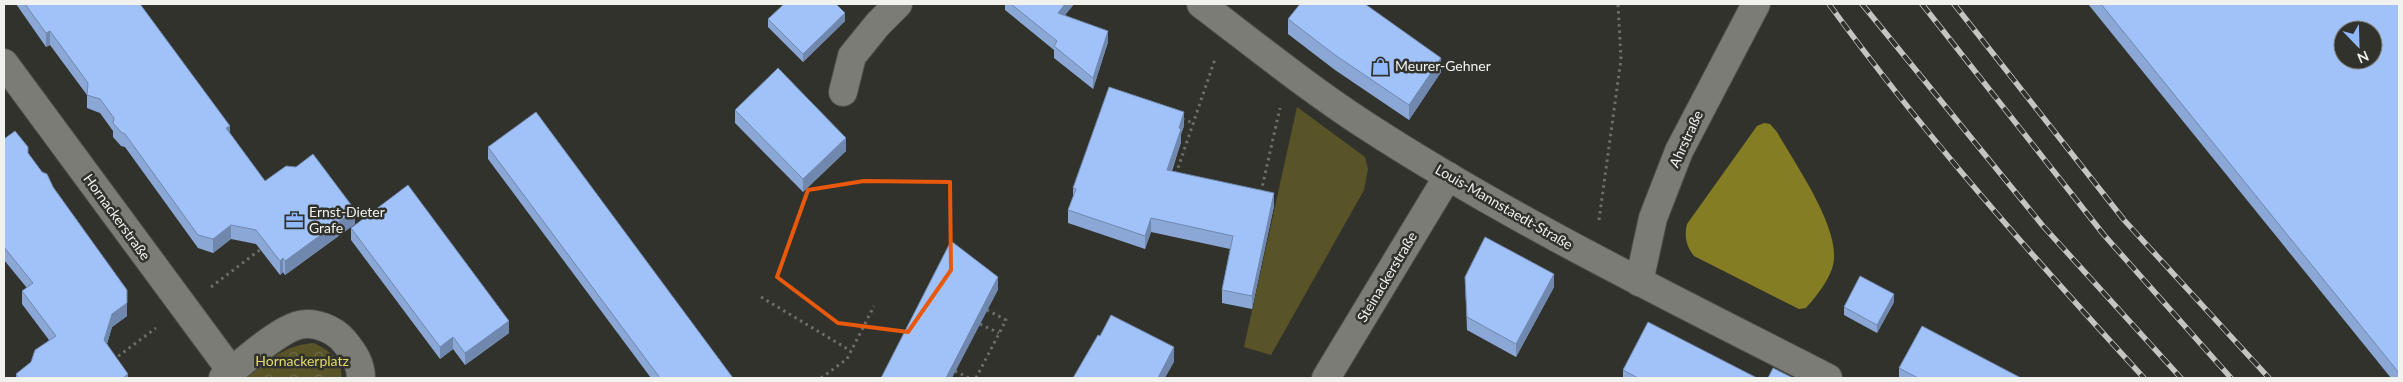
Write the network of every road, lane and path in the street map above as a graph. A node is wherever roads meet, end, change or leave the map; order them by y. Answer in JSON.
{"nodes":[{"id":1,"x":898,"y":4,"type":"edge"},
{"id":2,"x":1201,"y":4,"type":"edge"},
{"id":3,"x":1618,"y":4,"type":"edge"},
{"id":4,"x":1756,"y":4,"type":"edge"},
{"id":5,"x":1228,"y":24,"type":"junction"},
{"id":6,"x":4,"y":63,"type":"edge"},
{"id":7,"x":1289,"y":70,"type":"junction"},
{"id":8,"x":843,"y":92,"type":"dead end"},
{"id":9,"x":1177,"y":117,"type":"edge"},
{"id":10,"x":1194,"y":123,"type":"junction"},
{"id":11,"x":1448,"y":176,"type":"junction"},
{"id":12,"x":1174,"y":179,"type":"edge"},
{"id":13,"x":1261,"y":193,"type":"edge"},
{"id":14,"x":1605,"y":265,"type":"junction"},
{"id":15,"x":1639,"y":282,"type":"junction"},
{"id":16,"x":761,"y":297,"type":"dead end"},
{"id":17,"x":874,"y":306,"type":"dead end"},
{"id":18,"x":987,"y":310,"type":"edge"},
{"id":19,"x":980,"y":324,"type":"edge"},
{"id":20,"x":999,"y":334,"type":"junction"},
{"id":21,"x":851,"y":351,"type":"junction"},
{"id":22,"x":955,"y":371,"type":"edge"},
{"id":23,"x":227,"y":375,"type":"edge"},
{"id":24,"x":361,"y":378,"type":"edge"},
{"id":25,"x":821,"y":378,"type":"edge"},
{"id":26,"x":969,"y":378,"type":"edge"},
{"id":27,"x":976,"y":378,"type":"edge"},
{"id":28,"x":1326,"y":378,"type":"edge"},
{"id":29,"x":1828,"y":378,"type":"edge"}],
"edges":[{"from":1,"to":8,"type":"street"},
{"from":2,"to":5,"type":"street","name":"Louis-Mannstaedt-Straße"},
{"from":3,"to":14,"type":"path"},
{"from":4,"to":15,"type":"street","name":"Ahrstraße"},
{"from":5,"to":7,"type":"street","name":"Louis-Mannstaedt-Straße"},
{"from":5,"to":10,"type":"path"},
{"from":6,"to":23,"type":"street","name":"Hornackerstraße"},
{"from":7,"to":11,"type":"street","name":"Louis-Mannstaedt-Straße"},
{"from":7,"to":13,"type":"path"},
{"from":9,"to":10,"type":"path"},
{"from":10,"to":12,"type":"path"},
{"from":11,"to":14,"type":"street","name":"Louis-Mannstaedt-Straße"},
{"from":11,"to":28,"type":"street","name":"Steinackerstraße"},
{"from":14,"to":15,"type":"street","name":"Louis-Mannstaedt-Straße"},
{"from":15,"to":29,"type":"street","name":"Louis-Mannstaedt-Straße"},
{"from":16,"to":21,"type":"path"},
{"from":17,"to":21,"type":"path"},
{"from":18,"to":20,"type":"path"},
{"from":19,"to":20,"type":"path"},
{"from":20,"to":27,"type":"path"},
{"from":21,"to":25,"type":"path"},
{"from":22,"to":26,"type":"path"},
{"from":23,"to":24,"type":"street"}]}
